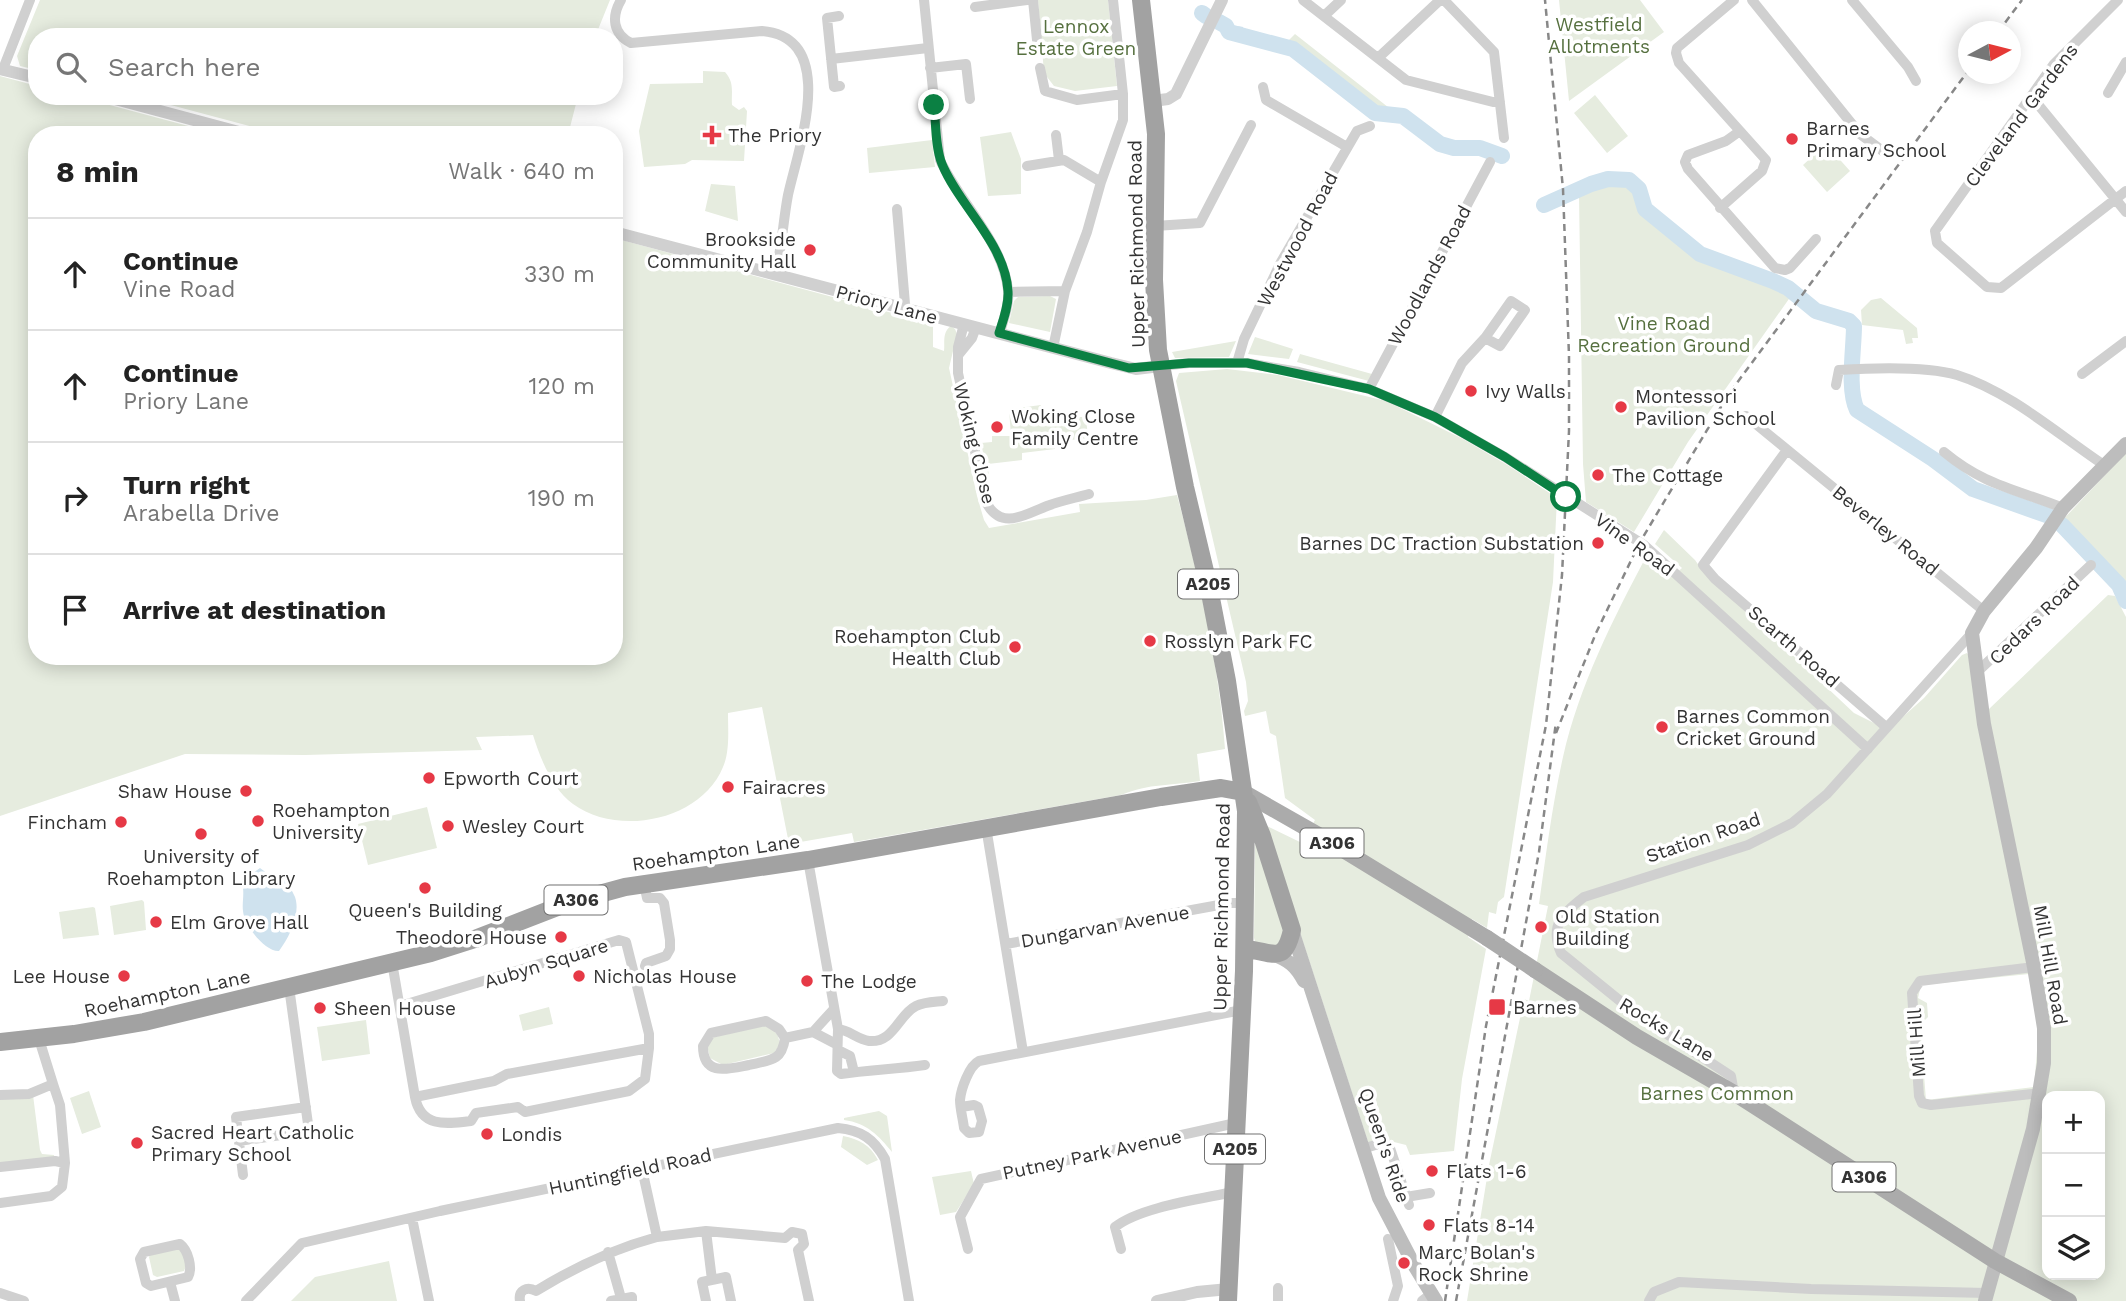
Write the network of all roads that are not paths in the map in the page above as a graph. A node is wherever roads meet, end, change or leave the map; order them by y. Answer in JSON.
{"nodes":[{"id":1,"x":30,"y":0,"type":"edge"},
{"id":2,"x":621,"y":0,"type":"edge"},
{"id":3,"x":924,"y":0,"type":"edge"},
{"id":4,"x":1027,"y":0,"type":"edge"},
{"id":5,"x":1033,"y":0,"type":"edge"},
{"id":6,"x":1113,"y":0,"type":"edge"},
{"id":7,"x":1141,"y":0,"type":"edge"},
{"id":8,"x":1222,"y":0,"type":"edge"},
{"id":9,"x":1303,"y":0,"type":"edge"},
{"id":10,"x":1341,"y":0,"type":"edge"},
{"id":11,"x":1442,"y":0,"type":"edge"},
{"id":12,"x":1734,"y":0,"type":"edge"},
{"id":13,"x":1752,"y":0,"type":"edge"},
{"id":14,"x":1852,"y":0,"type":"edge"},
{"id":15,"x":2118,"y":0,"type":"edge"},
{"id":16,"x":975,"y":7,"type":"dead end"},
{"id":17,"x":839,"y":16,"type":"dead end"},
{"id":18,"x":1324,"y":16,"type":"junction"},
{"id":19,"x":616,"y":28,"type":"edge"},
{"id":20,"x":623,"y":39,"type":"edge"},
{"id":21,"x":1037,"y":40,"type":"dead end"},
{"id":22,"x":928,"y":48,"type":"junction"},
{"id":23,"x":1378,"y":58,"type":"junction"},
{"id":24,"x":831,"y":59,"type":"junction"},
{"id":25,"x":2126,"y":62,"type":"edge"},
{"id":26,"x":930,"y":68,"type":"junction"},
{"id":27,"x":1040,"y":68,"type":"dead end"},
{"id":28,"x":1,"y":69,"type":"edge"},
{"id":29,"x":28,"y":76,"type":"edge"},
{"id":30,"x":1916,"y":81,"type":"dead end"},
{"id":31,"x":840,"y":86,"type":"dead end"},
{"id":32,"x":1263,"y":87,"type":"dead end"},
{"id":33,"x":2108,"y":93,"type":"dead end"},
{"id":34,"x":1123,"y":94,"type":"junction"},
{"id":35,"x":2031,"y":96,"type":"junction"},
{"id":36,"x":970,"y":99,"type":"dead end"},
{"id":37,"x":1153,"y":101,"type":"junction"},
{"id":38,"x":1500,"y":102,"type":"junction"},
{"id":39,"x":138,"y":105,"type":"edge"},
{"id":40,"x":1251,"y":125,"type":"dead end"},
{"id":41,"x":216,"y":126,"type":"edge"},
{"id":42,"x":1370,"y":126,"type":"dead end"},
{"id":43,"x":1740,"y":131,"type":"junction"},
{"id":44,"x":1056,"y":135,"type":"dead end"},
{"id":45,"x":1504,"y":138,"type":"dead end"},
{"id":46,"x":1347,"y":147,"type":"junction"},
{"id":47,"x":1884,"y":152,"type":"dead end"},
{"id":48,"x":1059,"y":160,"type":"junction"},
{"id":49,"x":1490,"y":162,"type":"dead end"},
{"id":50,"x":1027,"y":166,"type":"dead end"},
{"id":51,"x":1101,"y":182,"type":"junction"},
{"id":52,"x":2126,"y":191,"type":"edge"},
{"id":53,"x":2116,"y":200,"type":"junction"},
{"id":54,"x":1720,"y":208,"type":"junction"},
{"id":55,"x":897,"y":209,"type":"dead end"},
{"id":56,"x":2126,"y":212,"type":"edge"},
{"id":57,"x":1155,"y":226,"type":"junction"},
{"id":58,"x":623,"y":234,"type":"edge"},
{"id":59,"x":1816,"y":239,"type":"dead end"},
{"id":60,"x":775,"y":274,"type":"junction"},
{"id":61,"x":1065,"y":291,"type":"junction"},
{"id":62,"x":1008,"y":292,"type":"junction"},
{"id":63,"x":904,"y":309,"type":"junction"},
{"id":64,"x":970,"y":326,"type":"junction"},
{"id":65,"x":999,"y":333,"type":"junction"},
{"id":66,"x":1485,"y":338,"type":"dead end"},
{"id":67,"x":2126,"y":341,"type":"edge"},
{"id":68,"x":1053,"y":348,"type":"junction"},
{"id":69,"x":1237,"y":363,"type":"junction"},
{"id":70,"x":1160,"y":366,"type":"junction"},
{"id":71,"x":2082,"y":374,"type":"dead end"},
{"id":72,"x":1836,"y":385,"type":"dead end"},
{"id":73,"x":1369,"y":389,"type":"junction"},
{"id":74,"x":1746,"y":416,"type":"dead end"},
{"id":75,"x":1435,"y":417,"type":"junction"},
{"id":76,"x":2126,"y":444,"type":"edge"},
{"id":77,"x":1787,"y":450,"type":"junction"},
{"id":78,"x":1944,"y":452,"type":"dead end"},
{"id":79,"x":2104,"y":465,"type":"junction"},
{"id":80,"x":1089,"y":494,"type":"dead end"},
{"id":81,"x":2063,"y":508,"type":"junction"},
{"id":82,"x":2091,"y":565,"type":"dead end"},
{"id":83,"x":1984,"y":611,"type":"junction"},
{"id":84,"x":1972,"y":633,"type":"junction"},
{"id":85,"x":1976,"y":673,"type":"junction"},
{"id":86,"x":1886,"y":727,"type":"junction"},
{"id":87,"x":1868,"y":749,"type":"junction"},
{"id":88,"x":1243,"y":792,"type":"junction"},
{"id":89,"x":986,"y":827,"type":"junction"},
{"id":90,"x":808,"y":860,"type":"junction"},
{"id":91,"x":644,"y":884,"type":"junction"},
{"id":92,"x":1245,"y":903,"type":"junction"},
{"id":93,"x":1292,"y":930,"type":"junction"},
{"id":94,"x":1006,"y":944,"type":"junction"},
{"id":95,"x":1245,"y":949,"type":"junction"},
{"id":96,"x":1272,"y":954,"type":"junction"},
{"id":97,"x":392,"y":962,"type":"junction"},
{"id":98,"x":645,"y":966,"type":"dead end"},
{"id":99,"x":2034,"y":967,"type":"junction"},
{"id":100,"x":289,"y":987,"type":"junction"},
{"id":101,"x":1312,"y":995,"type":"junction"},
{"id":102,"x":943,"y":1001,"type":"dead end"},
{"id":103,"x":400,"y":1006,"type":"junction"},
{"id":104,"x":833,"y":1010,"type":"junction"},
{"id":105,"x":1242,"y":1010,"type":"junction"},
{"id":106,"x":838,"y":1029,"type":"junction"},
{"id":107,"x":813,"y":1032,"type":"junction"},
{"id":108,"x":785,"y":1038,"type":"junction"},
{"id":109,"x":39,"y":1039,"type":"junction"},
{"id":110,"x":0,"y":1042,"type":"edge"},
{"id":111,"x":837,"y":1047,"type":"junction"},
{"id":112,"x":649,"y":1048,"type":"junction"},
{"id":113,"x":1023,"y":1052,"type":"junction"},
{"id":114,"x":925,"y":1065,"type":"dead end"},
{"id":115,"x":853,"y":1072,"type":"junction"},
{"id":116,"x":52,"y":1084,"type":"junction"},
{"id":117,"x":1734,"y":1093,"type":"junction"},
{"id":118,"x":2040,"y":1093,"type":"junction"},
{"id":119,"x":0,"y":1095,"type":"edge"},
{"id":120,"x":415,"y":1097,"type":"junction"},
{"id":121,"x":306,"y":1107,"type":"junction"},
{"id":122,"x":961,"y":1107,"type":"dead end"},
{"id":123,"x":1236,"y":1123,"type":"junction"},
{"id":124,"x":239,"y":1141,"type":"junction"},
{"id":125,"x":1362,"y":1149,"type":"junction"},
{"id":126,"x":65,"y":1163,"type":"junction"},
{"id":127,"x":0,"y":1167,"type":"edge"},
{"id":128,"x":642,"y":1169,"type":"junction"},
{"id":129,"x":243,"y":1175,"type":"dead end"},
{"id":130,"x":1233,"y":1192,"type":"junction"},
{"id":131,"x":1430,"y":1193,"type":"dead end"},
{"id":132,"x":0,"y":1203,"type":"edge"},
{"id":133,"x":412,"y":1217,"type":"junction"},
{"id":134,"x":706,"y":1231,"type":"junction"},
{"id":135,"x":657,"y":1237,"type":"junction"},
{"id":136,"x":1388,"y":1239,"type":"dead end"},
{"id":137,"x":968,"y":1249,"type":"dead end"},
{"id":138,"x":1121,"y":1249,"type":"dead end"},
{"id":139,"x":608,"y":1252,"type":"junction"},
{"id":140,"x":1995,"y":1261,"type":"junction"},
{"id":141,"x":712,"y":1280,"type":"junction"},
{"id":142,"x":170,"y":1282,"type":"junction"},
{"id":143,"x":1278,"y":1288,"type":"dead end"},
{"id":144,"x":0,"y":1293,"type":"edge"},
{"id":145,"x":1228,"y":1295,"type":"edge"},
{"id":146,"x":537,"y":1296,"type":"edge"},
{"id":147,"x":1986,"y":1297,"type":"edge"},
{"id":148,"x":616,"y":1299,"type":"edge"},
{"id":149,"x":1430,"y":1299,"type":"edge"},
{"id":150,"x":24,"y":1301,"type":"edge"},
{"id":151,"x":175,"y":1301,"type":"edge"},
{"id":152,"x":246,"y":1301,"type":"edge"},
{"id":153,"x":429,"y":1301,"type":"edge"},
{"id":154,"x":520,"y":1301,"type":"edge"},
{"id":155,"x":632,"y":1301,"type":"edge"},
{"id":156,"x":706,"y":1301,"type":"edge"},
{"id":157,"x":731,"y":1301,"type":"edge"},
{"id":158,"x":809,"y":1301,"type":"edge"},
{"id":159,"x":909,"y":1301,"type":"edge"},
{"id":160,"x":1157,"y":1301,"type":"edge"},
{"id":161,"x":1278,"y":1301,"type":"edge"},
{"id":162,"x":1393,"y":1301,"type":"edge"},
{"id":163,"x":1649,"y":1301,"type":"edge"},
{"id":164,"x":2069,"y":1301,"type":"edge"}],
"edges":[{"from":1,"to":28,"type":"street"},
{"from":2,"to":19,"type":"street"},
{"from":3,"to":22,"type":"street"},
{"from":4,"to":16,"type":"street"},
{"from":5,"to":21,"type":"street"},
{"from":6,"to":34,"type":"street"},
{"from":7,"to":37,"type":"highway","number":"A205"},
{"from":8,"to":37,"type":"street"},
{"from":9,"to":18,"type":"street"},
{"from":10,"to":18,"type":"street"},
{"from":11,"to":23,"type":"street"},
{"from":11,"to":38,"type":"street"},
{"from":12,"to":43,"type":"street"},
{"from":13,"to":47,"type":"street"},
{"from":14,"to":30,"type":"street"},
{"from":15,"to":35,"type":"street","name":"Cleveland Gardens"},
{"from":17,"to":24,"type":"street"},
{"from":18,"to":23,"type":"street"},
{"from":20,"to":60,"type":"street"},
{"from":22,"to":24,"type":"street"},
{"from":22,"to":26,"type":"street"},
{"from":23,"to":38,"type":"street"},
{"from":24,"to":31,"type":"street"},
{"from":25,"to":33,"type":"street"},
{"from":26,"to":36,"type":"street"},
{"from":26,"to":62,"type":"street"},
{"from":27,"to":34,"type":"street"},
{"from":28,"to":29,"type":"street"},
{"from":32,"to":46,"type":"street"},
{"from":34,"to":51,"type":"street"},
{"from":35,"to":53,"type":"street"},
{"from":35,"to":53,"type":"street","name":"Cleveland Gardens"},
{"from":37,"to":57,"type":"highway","name":"Upper Richmond Road","number":"A205"},
{"from":38,"to":45,"type":"street"},
{"from":39,"to":41,"type":"street"},
{"from":40,"to":57,"type":"street"},
{"from":42,"to":46,"type":"street","name":"Westwood Road"},
{"from":43,"to":54,"type":"street"},
{"from":43,"to":54,"type":"street"},
{"from":44,"to":48,"type":"street"},
{"from":46,"to":69,"type":"street","name":"Westwood Road"},
{"from":48,"to":50,"type":"street"},
{"from":48,"to":51,"type":"street"},
{"from":49,"to":73,"type":"street","name":"Woodlands Road"},
{"from":51,"to":61,"type":"street"},
{"from":52,"to":53,"type":"street"},
{"from":53,"to":56,"type":"street"},
{"from":54,"to":59,"type":"street"},
{"from":55,"to":63,"type":"street"},
{"from":57,"to":70,"type":"highway","name":"Upper Richmond Road","number":"A205"},
{"from":58,"to":60,"type":"street","name":"Priory Lane"},
{"from":60,"to":63,"type":"street","name":"Priory Lane"},
{"from":61,"to":62,"type":"street"},
{"from":61,"to":68,"type":"street"},
{"from":62,"to":65,"type":"street"},
{"from":63,"to":64,"type":"street","name":"Priory Lane"},
{"from":64,"to":65,"type":"street","name":"Priory Lane"},
{"from":64,"to":80,"type":"street","name":"Woking Close"},
{"from":65,"to":68,"type":"street","name":"Priory Lane"},
{"from":66,"to":75,"type":"street"},
{"from":67,"to":71,"type":"street"},
{"from":68,"to":70,"type":"street","name":"Priory Lane"},
{"from":69,"to":70,"type":"street","name":"Vine Road"},
{"from":69,"to":73,"type":"street","name":"Vine Road"},
{"from":70,"to":88,"type":"highway","name":"Upper Richmond Road","number":"A205"},
{"from":72,"to":79,"type":"street"},
{"from":73,"to":75,"type":"street","name":"Vine Road"},
{"from":74,"to":77,"type":"street","name":"Beverley Road"},
{"from":75,"to":87,"type":"street","name":"Vine Road"},
{"from":76,"to":79,"type":"main road","name":"Station Road"},
{"from":77,"to":83,"type":"street","name":"Beverley Road"},
{"from":77,"to":86,"type":"street","name":"Scarth Road"},
{"from":78,"to":81,"type":"street"},
{"from":79,"to":81,"type":"main road","name":"Station Road"},
{"from":81,"to":83,"type":"main road","name":"Station Road"},
{"from":82,"to":85,"type":"street","name":"Cedars Road"},
{"from":83,"to":84,"type":"main road","name":"Station Road"},
{"from":84,"to":85,"type":"main road","name":"Mill Hill Road"},
{"from":84,"to":86,"type":"street","name":"Station Road"},
{"from":85,"to":99,"type":"main road","name":"Mill Hill Road"},
{"from":86,"to":87,"type":"street","name":"Station Road"},
{"from":87,"to":117,"type":"street","name":"Station Road"},
{"from":88,"to":89,"type":"highway","name":"Roehampton Lane","number":"A306"},
{"from":88,"to":92,"type":"highway","name":"Upper Richmond Road","number":"A205"},
{"from":88,"to":93,"type":"highway","name":"Queen's Ride","number":"A205"},
{"from":88,"to":117,"type":"main road","name":"Rocks Lane","number":"A306","bridge":true},
{"from":89,"to":90,"type":"highway","name":"Roehampton Lane","number":"A306"},
{"from":89,"to":94,"type":"street"},
{"from":90,"to":91,"type":"highway","name":"Roehampton Lane","number":"A306"},
{"from":90,"to":104,"type":"street"},
{"from":91,"to":97,"type":"highway","name":"Roehampton Lane","number":"A306"},
{"from":91,"to":98,"type":"street"},
{"from":92,"to":94,"type":"street","name":"Dungarvan Avenue"},
{"from":92,"to":95,"type":"highway","name":"Upper Richmond Road","number":"A205"},
{"from":93,"to":96,"type":"highway"},
{"from":93,"to":101,"type":"main road","name":"Queen's Ride"},
{"from":94,"to":113,"type":"street"},
{"from":95,"to":96,"type":"highway","name":"Queen's Ride"},
{"from":95,"to":105,"type":"highway","name":"Upper Richmond Road","number":"A205"},
{"from":96,"to":101,"type":"main road","name":"Queen's Ride"},
{"from":97,"to":100,"type":"highway","name":"Roehampton Lane","number":"A306"},
{"from":97,"to":103,"type":"street"},
{"from":99,"to":118,"type":"main road","name":"Mill Hill Road"},
{"from":99,"to":118,"type":"street","name":"Mill Hill"},
{"from":100,"to":109,"type":"highway","name":"Roehampton Lane","number":"A306"},
{"from":100,"to":121,"type":"street"},
{"from":101,"to":125,"type":"main road","name":"Queen's Ride"},
{"from":102,"to":106,"type":"street"},
{"from":103,"to":112,"type":"street","name":"Aubyn Square"},
{"from":103,"to":120,"type":"street"},
{"from":104,"to":106,"type":"street"},
{"from":104,"to":107,"type":"street"},
{"from":105,"to":113,"type":"street"},
{"from":105,"to":123,"type":"highway","name":"Upper Richmond Road","number":"A205"},
{"from":106,"to":111,"type":"street"},
{"from":107,"to":108,"type":"street"},
{"from":107,"to":111,"type":"street"},
{"from":108,"to":108,"type":"street"},
{"from":109,"to":110,"type":"highway","name":"Roehampton Lane","number":"A306"},
{"from":109,"to":116,"type":"street"},
{"from":111,"to":115,"type":"street"},
{"from":111,"to":115,"type":"street"},
{"from":112,"to":120,"type":"street"},
{"from":112,"to":120,"type":"street","name":"Aubyn Square"},
{"from":113,"to":122,"type":"street"},
{"from":114,"to":115,"type":"street"},
{"from":116,"to":119,"type":"street"},
{"from":116,"to":126,"type":"street"},
{"from":117,"to":140,"type":"main road","name":"Rocks Lane","number":"A306"},
{"from":118,"to":140,"type":"main road","name":"Mill Hill Road"},
{"from":121,"to":124,"type":"street"},
{"from":121,"to":124,"type":"street"},
{"from":123,"to":130,"type":"highway","name":"Upper Richmond Road","number":"A205"},
{"from":123,"to":137,"type":"street","name":"Putney Park Avenue"},
{"from":124,"to":129,"type":"street"},
{"from":125,"to":131,"type":"street"},
{"from":125,"to":149,"type":"main road","name":"Queen's Ride"},
{"from":126,"to":127,"type":"street"},
{"from":126,"to":132,"type":"street"},
{"from":128,"to":133,"type":"street","name":"Huntingfield Road"},
{"from":128,"to":135,"type":"street"},
{"from":128,"to":159,"type":"street","name":"Huntingfield Road"},
{"from":130,"to":138,"type":"street"},
{"from":130,"to":145,"type":"highway","name":"Upper Richmond Road","number":"A205"},
{"from":133,"to":152,"type":"street","name":"Huntingfield Road"},
{"from":133,"to":153,"type":"street"},
{"from":134,"to":135,"type":"street"},
{"from":134,"to":141,"type":"street"},
{"from":134,"to":158,"type":"street"},
{"from":135,"to":139,"type":"street"},
{"from":136,"to":162,"type":"street"},
{"from":139,"to":146,"type":"street"},
{"from":139,"to":148,"type":"street"},
{"from":140,"to":147,"type":"main road","name":"Mill Hill Road"},
{"from":140,"to":164,"type":"main road","name":"Rocks Lane","number":"A306"},
{"from":141,"to":156,"type":"street"},
{"from":141,"to":157,"type":"street"},
{"from":142,"to":142,"type":"street"},
{"from":142,"to":151,"type":"street"},
{"from":143,"to":161,"type":"street"},
{"from":144,"to":150,"type":"street"},
{"from":145,"to":160,"type":"street"},
{"from":146,"to":154,"type":"street"},
{"from":147,"to":163,"type":"street"},
{"from":148,"to":155,"type":"street"}]}
